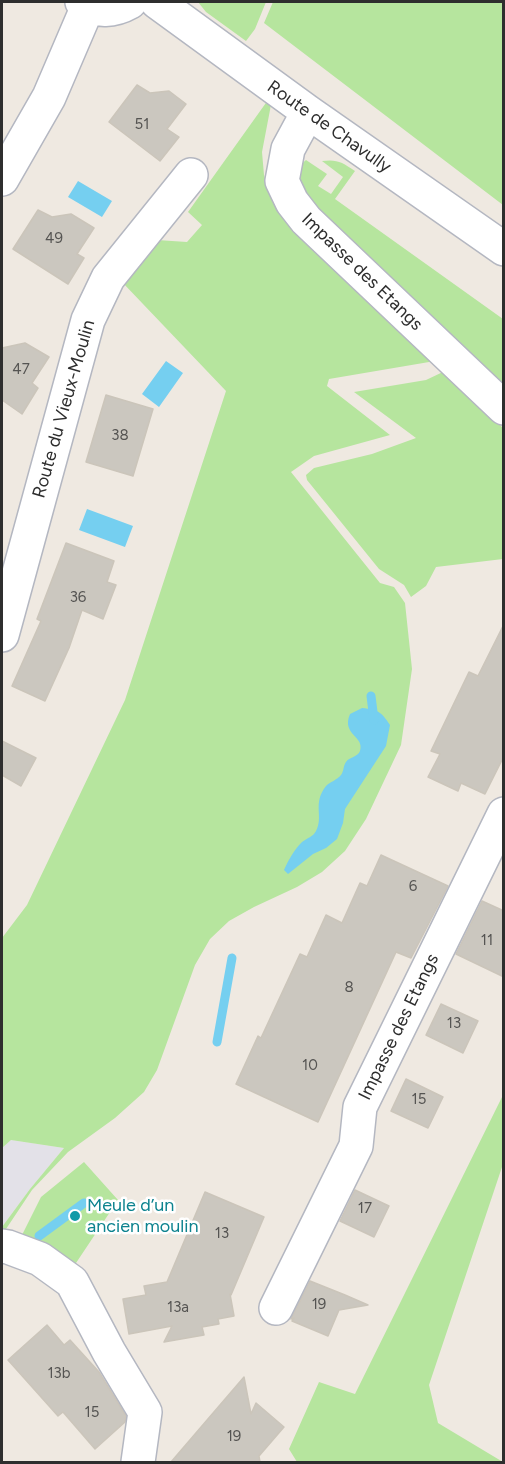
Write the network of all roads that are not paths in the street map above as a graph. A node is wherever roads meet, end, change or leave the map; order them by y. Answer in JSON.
{"nodes":[{"id":1,"x":130,"y":2,"type":"edge"},
{"id":2,"x":157,"y":2,"type":"edge"},
{"id":3,"x":85,"y":4,"type":"edge"},
{"id":4,"x":308,"y":112,"type":"junction"},
{"id":5,"x":191,"y":175,"type":"dead end"},
{"id":6,"x":2,"y":179,"type":"edge"},
{"id":7,"x":504,"y":249,"type":"edge"},
{"id":8,"x":504,"y":408,"type":"edge"},
{"id":9,"x":2,"y":635,"type":"edge"},
{"id":10,"x":504,"y":814,"type":"edge"},
{"id":11,"x":2,"y":1246,"type":"edge"},
{"id":12,"x":276,"y":1308,"type":"dead end"},
{"id":13,"x":138,"y":1462,"type":"edge"}],
"edges":[{"from":1,"to":3,"type":"street"},
{"from":2,"to":4,"type":"street","name":"Route de Chavully"},
{"from":3,"to":6,"type":"street"},
{"from":4,"to":7,"type":"street","name":"Route de Chavully"},
{"from":4,"to":8,"type":"street","name":"Impasse des Etangs"},
{"from":5,"to":9,"type":"street","name":"Route du Vieux-Moulin"},
{"from":10,"to":12,"type":"street","name":"Impasse des Etangs"},
{"from":11,"to":13,"type":"street"}]}
